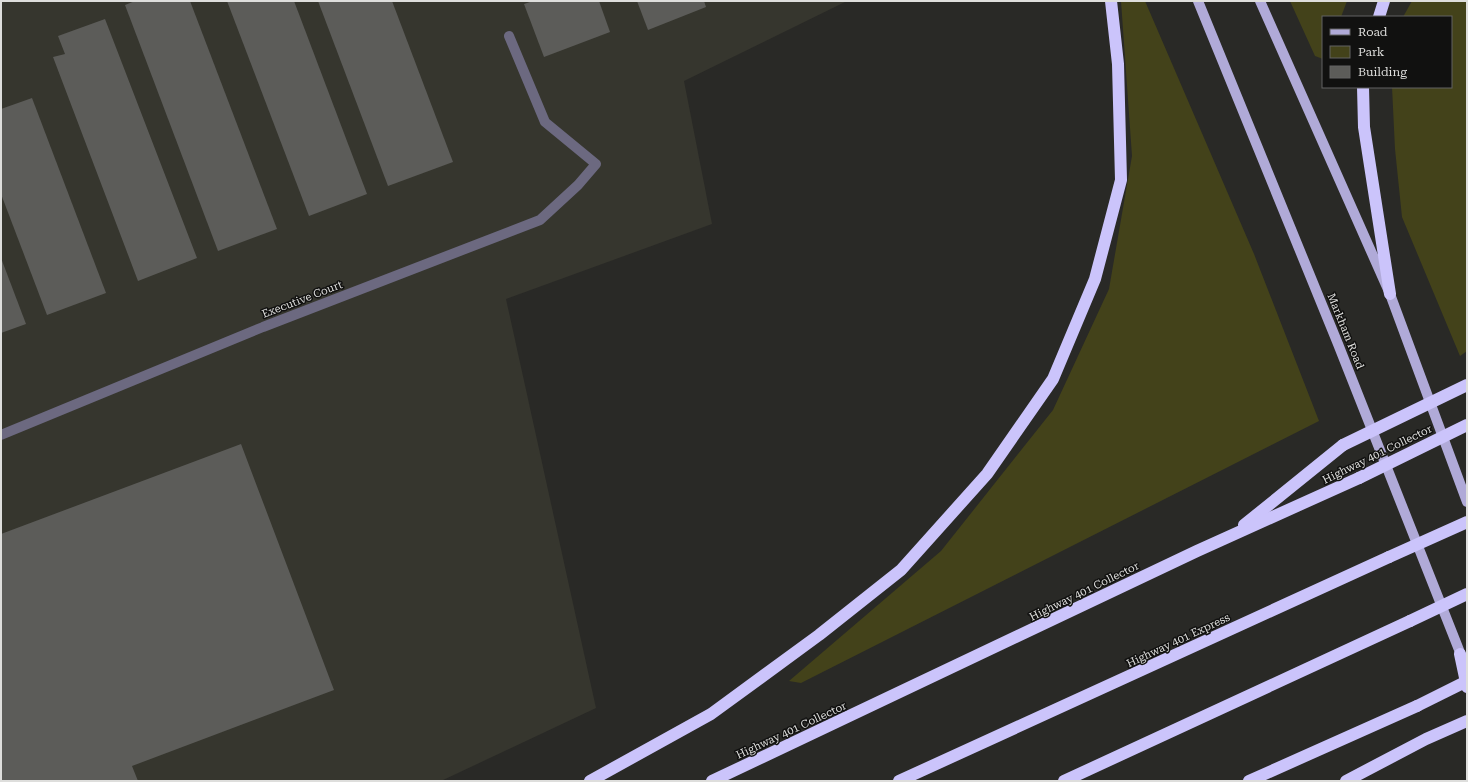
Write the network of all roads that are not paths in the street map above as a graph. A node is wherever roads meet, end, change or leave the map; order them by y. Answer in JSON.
{"nodes":[{"id":1,"x":1111,"y":1,"type":"edge"},
{"id":2,"x":1198,"y":1,"type":"edge"},
{"id":3,"x":1260,"y":1,"type":"edge"},
{"id":4,"x":1384,"y":1,"type":"edge"},
{"id":5,"x":1379,"y":16,"type":"edge"},
{"id":6,"x":509,"y":36,"type":"dead end"},
{"id":7,"x":1363,"y":88,"type":"edge"},
{"id":8,"x":1390,"y":294,"type":"junction"},
{"id":9,"x":1467,"y":385,"type":"edge"},
{"id":10,"x":1467,"y":425,"type":"edge"},
{"id":11,"x":1,"y":435,"type":"edge"},
{"id":12,"x":1467,"y":502,"type":"edge"},
{"id":13,"x":1467,"y":522,"type":"edge"},
{"id":14,"x":1230,"y":536,"type":"junction"},
{"id":15,"x":1467,"y":594,"type":"edge"},
{"id":16,"x":1460,"y":654,"type":"junction"},
{"id":17,"x":1467,"y":671,"type":"edge"},
{"id":18,"x":1467,"y":681,"type":"edge"},
{"id":19,"x":1467,"y":687,"type":"edge"},
{"id":20,"x":1467,"y":721,"type":"edge"},
{"id":21,"x":590,"y":781,"type":"edge"},
{"id":22,"x":712,"y":781,"type":"edge"},
{"id":23,"x":899,"y":781,"type":"edge"},
{"id":24,"x":1064,"y":781,"type":"edge"},
{"id":25,"x":1249,"y":781,"type":"edge"},
{"id":26,"x":1346,"y":781,"type":"edge"}],
"edges":[{"from":1,"to":21,"type":"highway"},
{"from":2,"to":16,"type":"main road","name":"Markham Road"},
{"from":3,"to":8,"type":"main road"},
{"from":4,"to":5,"type":"highway"},
{"from":6,"to":11,"type":"street","name":"Executive Court"},
{"from":7,"to":8,"type":"highway"},
{"from":8,"to":12,"type":"main road"},
{"from":9,"to":14,"type":"highway","bridge":true},
{"from":10,"to":14,"type":"highway","name":"Highway 401 Collector","bridge":true},
{"from":13,"to":23,"type":"highway","name":"Highway 401 Express","bridge":true},
{"from":14,"to":22,"type":"highway","name":"Highway 401 Collector"},
{"from":15,"to":24,"type":"highway","bridge":true},
{"from":16,"to":17,"type":"main road","name":"Markham Road"},
{"from":16,"to":19,"type":"highway"},
{"from":18,"to":25,"type":"highway","bridge":true},
{"from":20,"to":26,"type":"highway"}]}
